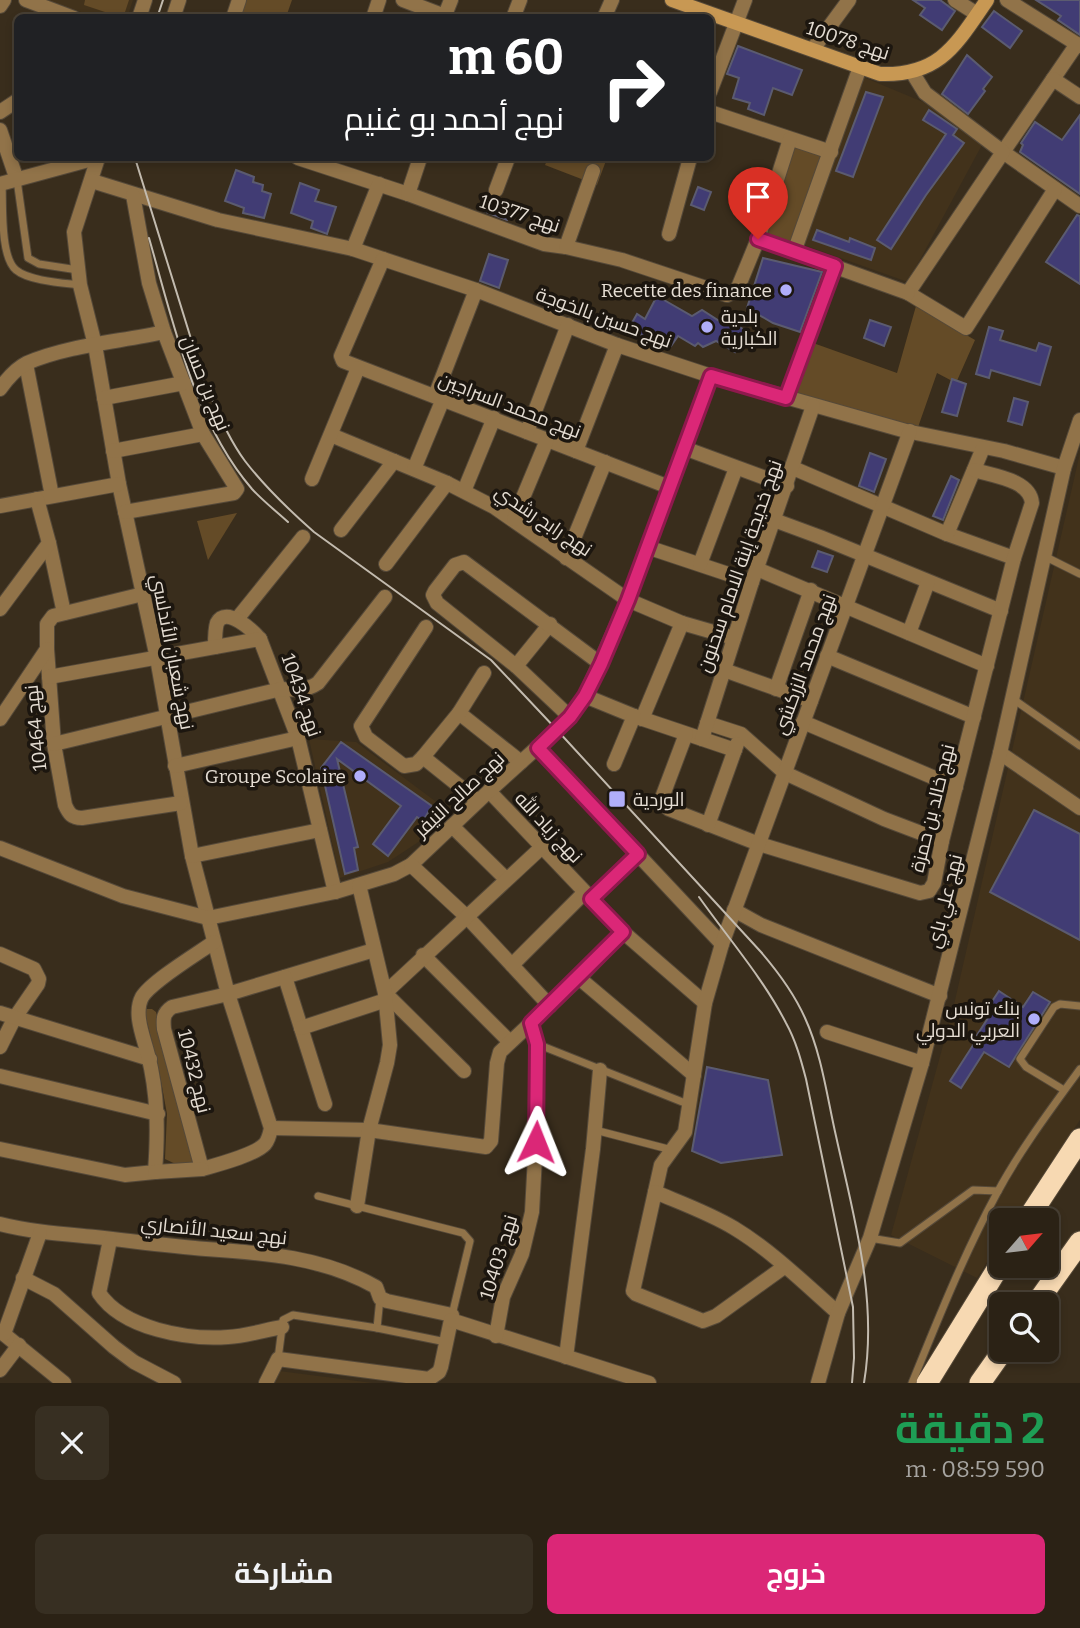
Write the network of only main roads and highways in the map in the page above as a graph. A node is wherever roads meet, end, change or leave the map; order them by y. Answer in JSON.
{"nodes":[{"id":1,"x":1080,"y":1139,"type":"edge"},
{"id":2,"x":1035,"y":1208,"type":"edge"},
{"id":3,"x":1080,"y":1255,"type":"edge"},
{"id":4,"x":992,"y":1278,"type":"edge"},
{"id":5,"x":1046,"y":1292,"type":"edge"},
{"id":6,"x":995,"y":1362,"type":"edge"},
{"id":7,"x":927,"y":1383,"type":"edge"},
{"id":8,"x":980,"y":1383,"type":"edge"}],
"edges":[{"from":1,"to":2,"type":"highway"},
{"from":3,"to":5,"type":"highway"},
{"from":4,"to":7,"type":"highway"},
{"from":6,"to":8,"type":"highway"}]}
